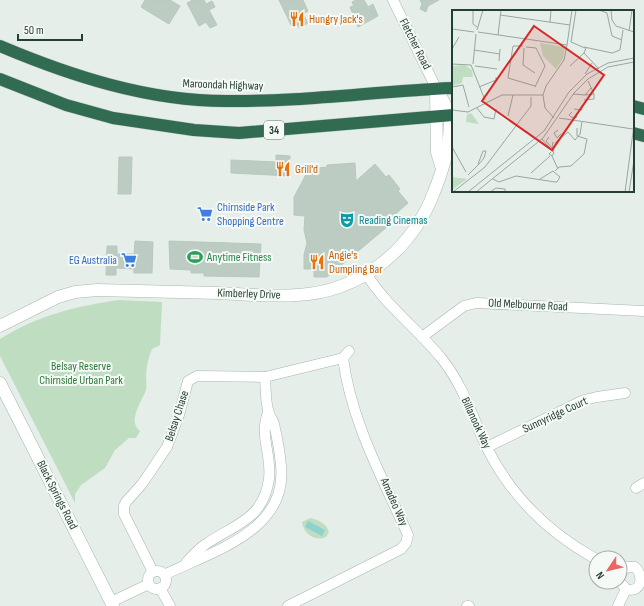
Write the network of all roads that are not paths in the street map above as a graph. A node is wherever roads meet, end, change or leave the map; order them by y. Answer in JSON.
{"nodes":[{"id":1,"x":393,"y":0,"type":"edge"},
{"id":2,"x":0,"y":46,"type":"edge"},
{"id":3,"x":0,"y":78,"type":"edge"},
{"id":4,"x":436,"y":88,"type":"junction"},
{"id":5,"x":452,"y":88,"type":"edge"},
{"id":6,"x":634,"y":106,"type":"edge"},
{"id":7,"x":644,"y":109,"type":"edge"},
{"id":8,"x":451,"y":115,"type":"edge"},
{"id":9,"x":436,"y":116,"type":"junction"},
{"id":10,"x":634,"y":134,"type":"edge"},
{"id":11,"x":644,"y":136,"type":"edge"},
{"id":12,"x":450,"y":140,"type":"edge"},
{"id":13,"x":441,"y":166,"type":"junction"},
{"id":14,"x":367,"y":275,"type":"junction"},
{"id":15,"x":644,"y":311,"type":"edge"},
{"id":16,"x":0,"y":326,"type":"edge"},
{"id":17,"x":422,"y":337,"type":"junction"},
{"id":18,"x":346,"y":354,"type":"joint"},
{"id":19,"x":265,"y":377,"type":"junction"},
{"id":20,"x":0,"y":383,"type":"edge"},
{"id":21,"x":625,"y":393,"type":"dead end"},
{"id":22,"x":487,"y":447,"type":"junction"},
{"id":23,"x":588,"y":554,"type":"edge"},
{"id":24,"x":628,"y":567,"type":"edge"},
{"id":25,"x":153,"y":572,"type":"junction"},
{"id":26,"x":164,"y":575,"type":"junction"},
{"id":27,"x":644,"y":580,"type":"edge"},
{"id":28,"x":628,"y":583,"type":"edge"},
{"id":29,"x":149,"y":584,"type":"junction"},
{"id":30,"x":160,"y":588,"type":"junction"},
{"id":31,"x":620,"y":590,"type":"edge"},
{"id":32,"x":112,"y":604,"type":"edge"},
{"id":33,"x":170,"y":606,"type":"edge"},
{"id":34,"x":288,"y":606,"type":"edge"},
{"id":35,"x":618,"y":606,"type":"edge"}],
"edges":[{"from":1,"to":4,"type":"street","name":"Fletcher Road"},
{"from":2,"to":4,"type":"highway","name":"Maroondah Highway"},
{"from":3,"to":9,"type":"highway","number":"34"},
{"from":4,"to":5,"type":"highway","name":"Maroondah Highway"},
{"from":4,"to":8,"type":"main road","name":"Kimberley Drive"},
{"from":4,"to":9,"type":"main road"},
{"from":6,"to":7,"type":"highway"},
{"from":8,"to":9,"type":"highway","number":"34"},
{"from":8,"to":12,"type":"main road","name":"Kimberley Drive"},
{"from":9,"to":13,"type":"main road"},
{"from":10,"to":11,"type":"highway"},
{"from":12,"to":13,"type":"main road","name":"Kimberley Drive"},
{"from":13,"to":14,"type":"main road","name":"Kimberley Drive"},
{"from":14,"to":16,"type":"main road","name":"Kimberley Drive"},
{"from":14,"to":17,"type":"street","name":"Billanook Way"},
{"from":15,"to":17,"type":"street","name":"Old Melbourne Road"},
{"from":17,"to":22,"type":"street","name":"Billanook Way"},
{"from":18,"to":19,"type":"street","name":"Belsay Chase"},
{"from":18,"to":34,"type":"street","name":"Amadeo Way"},
{"from":19,"to":25,"type":"street","name":"Belsay Chase"},
{"from":19,"to":26,"type":"street"},
{"from":20,"to":32,"type":"main road","name":"Black Springs Road"},
{"from":21,"to":22,"type":"street","name":"Sunnyridge Court"},
{"from":22,"to":23,"type":"street","name":"Billanook Way"},
{"from":24,"to":27,"type":"street"},
{"from":25,"to":26,"type":"street"},
{"from":25,"to":29,"type":"street"},
{"from":26,"to":30,"type":"street"},
{"from":27,"to":28,"type":"street"},
{"from":29,"to":30,"type":"street"},
{"from":29,"to":32,"type":"street"},
{"from":30,"to":33,"type":"street"},
{"from":31,"to":35,"type":"street"}]}
